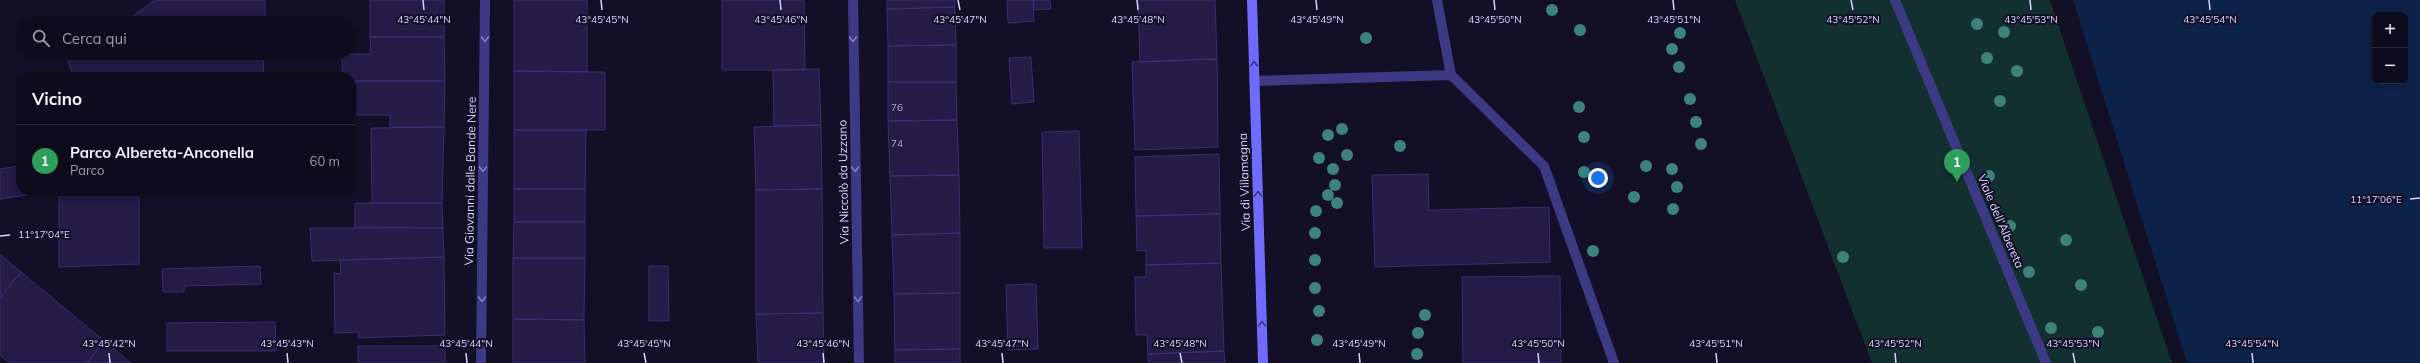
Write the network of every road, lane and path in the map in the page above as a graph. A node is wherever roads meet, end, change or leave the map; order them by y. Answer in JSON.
{"nodes":[{"id":1,"x":485,"y":0,"type":"edge"},
{"id":2,"x":852,"y":0,"type":"edge"},
{"id":3,"x":1252,"y":0,"type":"edge"},
{"id":4,"x":1437,"y":0,"type":"edge"},
{"id":5,"x":1895,"y":0,"type":"edge"},
{"id":6,"x":1451,"y":74,"type":"junction"},
{"id":7,"x":1254,"y":81,"type":"junction"},
{"id":8,"x":481,"y":363,"type":"edge"},
{"id":9,"x":859,"y":363,"type":"edge"},
{"id":10,"x":1263,"y":363,"type":"edge"},
{"id":11,"x":1614,"y":363,"type":"edge"},
{"id":12,"x":2046,"y":363,"type":"edge"}],
"edges":[{"from":1,"to":8,"type":"street","name":"Via Giovanni dalle Bande Nere","one_way":true},
{"from":2,"to":9,"type":"street","name":"Via Niccolò da Uzzano","one_way":true},
{"from":7,"to":3,"type":"main road","name":"Via di Villamagna","one_way":true},
{"from":4,"to":6,"type":"street"},
{"from":5,"to":12,"type":"street","name":"Viale dell'Albereta"},
{"from":6,"to":7,"type":"street"},
{"from":6,"to":11,"type":"street"},
{"from":10,"to":7,"type":"main road","name":"Via di Villamagna","one_way":true}]}
